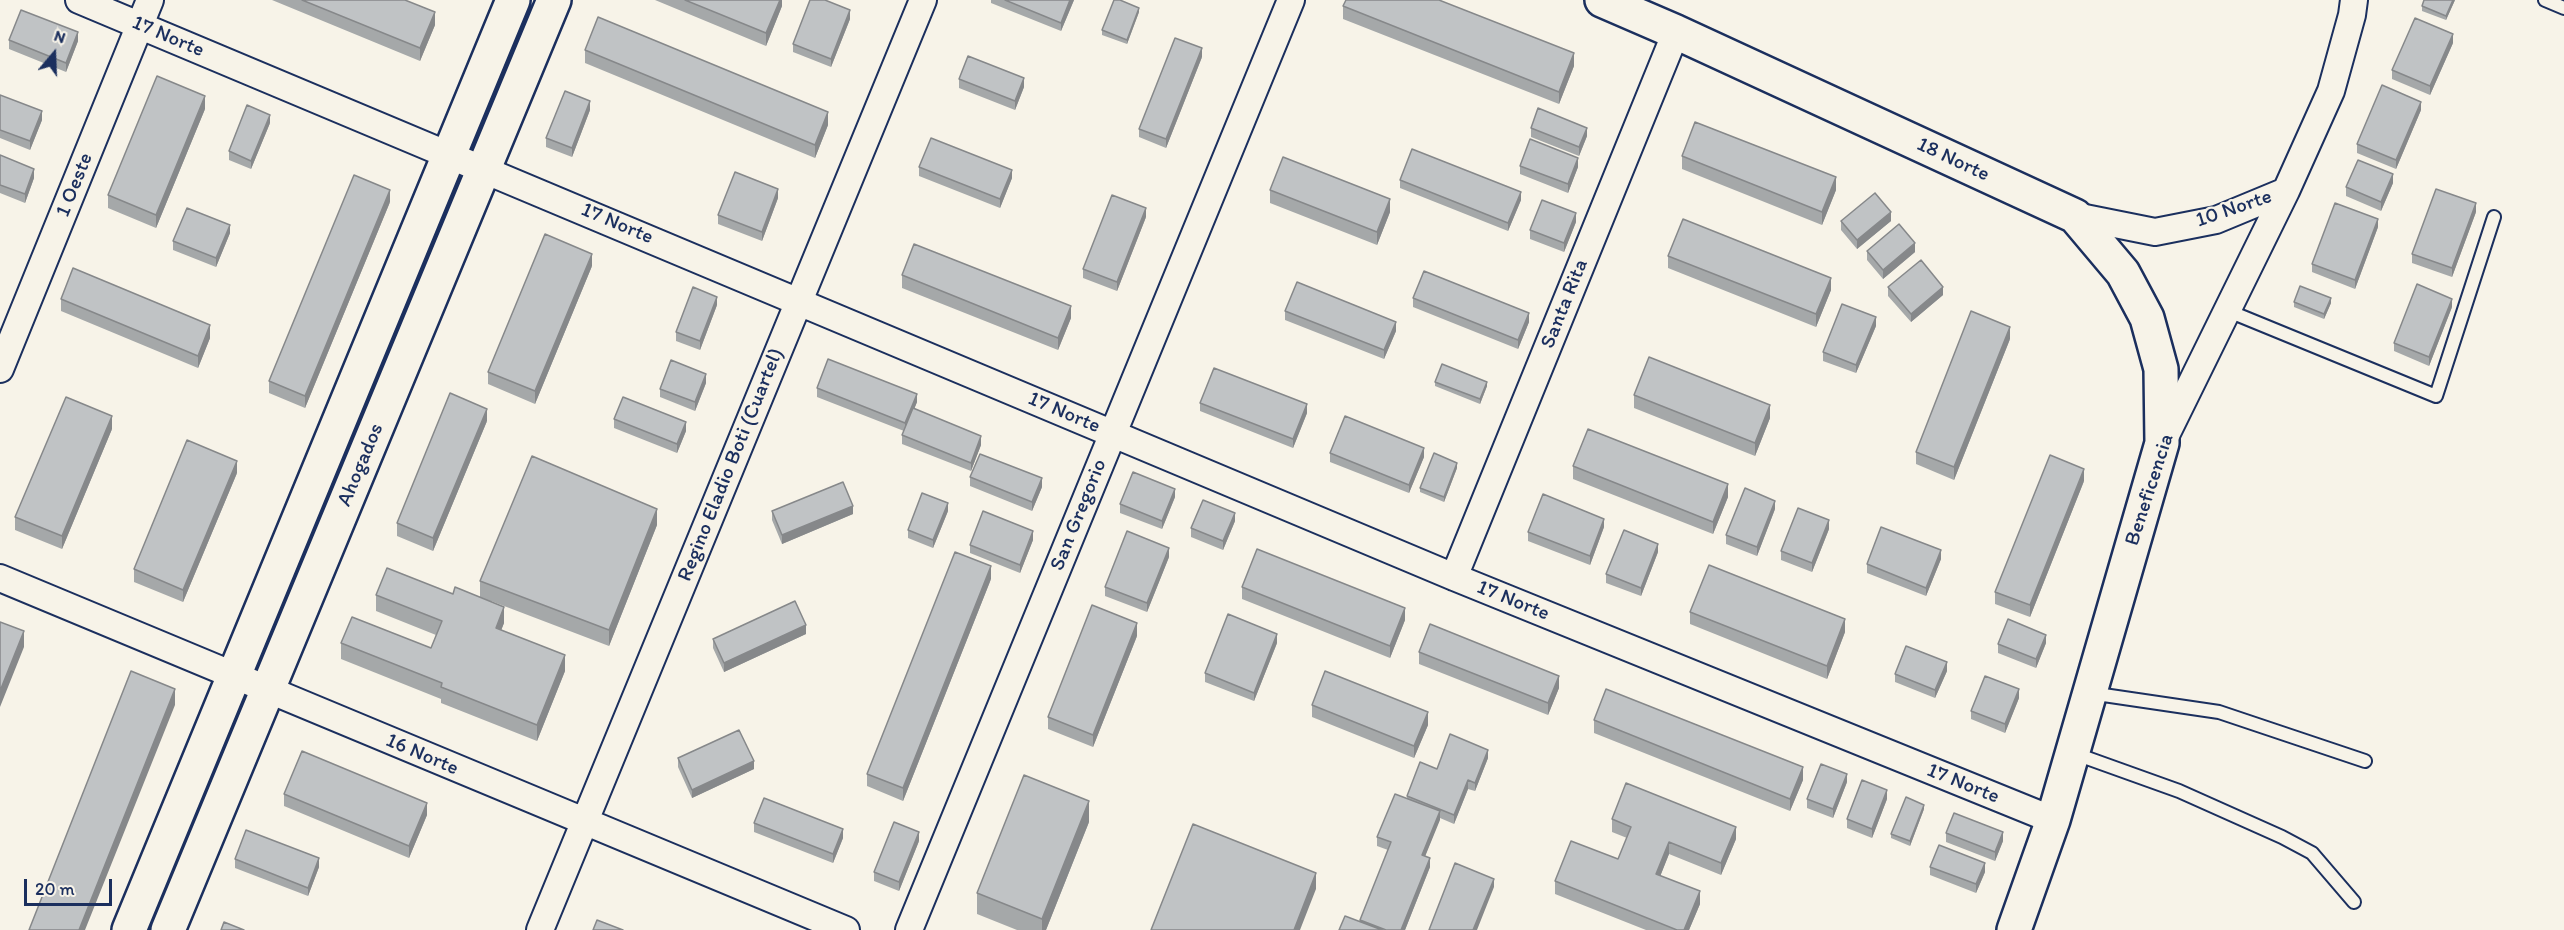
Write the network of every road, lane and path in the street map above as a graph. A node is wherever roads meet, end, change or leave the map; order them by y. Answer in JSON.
{"nodes":[{"id":1,"x":79,"y":0,"type":"edge"},
{"id":2,"x":150,"y":0,"type":"edge"},
{"id":3,"x":513,"y":0,"type":"edge"},
{"id":4,"x":554,"y":0,"type":"edge"},
{"id":5,"x":923,"y":0,"type":"edge"},
{"id":6,"x":1291,"y":0,"type":"edge"},
{"id":7,"x":1602,"y":0,"type":"edge"},
{"id":8,"x":2354,"y":0,"type":"edge"},
{"id":9,"x":2545,"y":0,"type":"edge"},
{"id":10,"x":2564,"y":8,"type":"edge"},
{"id":11,"x":140,"y":25,"type":"junction"},
{"id":12,"x":1676,"y":32,"type":"junction"},
{"id":13,"x":448,"y":154,"type":"junction"},
{"id":14,"x":484,"y":169,"type":"junction"},
{"id":15,"x":2286,"y":191,"type":"junction"},
{"id":16,"x":2075,"y":216,"type":"junction"},
{"id":17,"x":2494,"y":217,"type":"dead end"},
{"id":18,"x":799,"y":300,"type":"junction"},
{"id":19,"x":2226,"y":310,"type":"junction"},
{"id":20,"x":0,"y":369,"type":"edge"},
{"id":21,"x":1112,"y":434,"type":"junction"},
{"id":22,"x":2162,"y":443,"type":"junction"},
{"id":23,"x":1454,"y":577,"type":"junction"},
{"id":24,"x":0,"y":578,"type":"edge"},
{"id":25,"x":235,"y":676,"type":"junction"},
{"id":26,"x":267,"y":690,"type":"junction"},
{"id":27,"x":2089,"y":693,"type":"junction"},
{"id":28,"x":2072,"y":753,"type":"junction"},
{"id":29,"x":2365,"y":761,"type":"dead end"},
{"id":30,"x":2052,"y":820,"type":"junction"},
{"id":31,"x":584,"y":823,"type":"junction"},
{"id":32,"x":2354,"y":902,"type":"dead end"},
{"id":33,"x":129,"y":930,"type":"edge"},
{"id":34,"x":168,"y":930,"type":"edge"},
{"id":35,"x":540,"y":930,"type":"edge"},
{"id":36,"x":846,"y":930,"type":"edge"},
{"id":37,"x":909,"y":930,"type":"edge"},
{"id":38,"x":2014,"y":930,"type":"edge"}],
"edges":[{"from":1,"to":11,"type":"street","name":"17 Norte"},
{"from":2,"to":11,"type":"street","name":"1 Oeste"},
{"from":3,"to":13,"type":"main road","name":"Ahogados"},
{"from":4,"to":14,"type":"main road","name":"Ahogados"},
{"from":5,"to":18,"type":"street","name":"Regino Eladio Boti (Cuartel)"},
{"from":6,"to":21,"type":"street","name":"San Gregorio"},
{"from":7,"to":12,"type":"main road","name":"18 Norte"},
{"from":8,"to":15,"type":"street","name":"Beneficencia"},
{"from":9,"to":10,"type":"lane"},
{"from":11,"to":13,"type":"street","name":"17 Norte"},
{"from":11,"to":20,"type":"street","name":"1 Oeste"},
{"from":12,"to":16,"type":"main road","name":"18 Norte"},
{"from":12,"to":23,"type":"street","name":"Santa Rita"},
{"from":13,"to":14,"type":"street","name":"17 Norte"},
{"from":13,"to":25,"type":"main road","name":"Ahogados"},
{"from":14,"to":18,"type":"street","name":"17 Norte"},
{"from":14,"to":26,"type":"main road","name":"Ahogados"},
{"from":15,"to":16,"type":"street","name":"10 Norte"},
{"from":15,"to":19,"type":"street","name":"Beneficencia"},
{"from":16,"to":22,"type":"main road","name":"18 Norte"},
{"from":17,"to":19,"type":"lane"},
{"from":18,"to":21,"type":"street","name":"17 Norte"},
{"from":18,"to":31,"type":"street","name":"Regino Eladio Boti (Cuartel)"},
{"from":19,"to":22,"type":"street","name":"Beneficencia"},
{"from":21,"to":23,"type":"street","name":"17 Norte"},
{"from":21,"to":37,"type":"street","name":"San Gregorio"},
{"from":22,"to":27,"type":"main road","name":"Beneficencia"},
{"from":23,"to":30,"type":"street","name":"17 Norte"},
{"from":24,"to":25,"type":"street","name":"16 Norte"},
{"from":25,"to":26,"type":"street","name":"16 Norte"},
{"from":25,"to":33,"type":"main road","name":"Ahogados"},
{"from":26,"to":31,"type":"street","name":"16 Norte"},
{"from":26,"to":34,"type":"main road","name":"Ahogados"},
{"from":27,"to":28,"type":"main road","name":"Beneficencia"},
{"from":27,"to":29,"type":"lane"},
{"from":28,"to":30,"type":"main road","name":"Beneficencia"},
{"from":28,"to":32,"type":"lane"},
{"from":30,"to":38,"type":"main road","name":"Beneficencia"},
{"from":31,"to":35,"type":"street","name":"Regino Eladio Boti (Cuartel)"},
{"from":31,"to":36,"type":"street","name":"16 Norte"}]}
